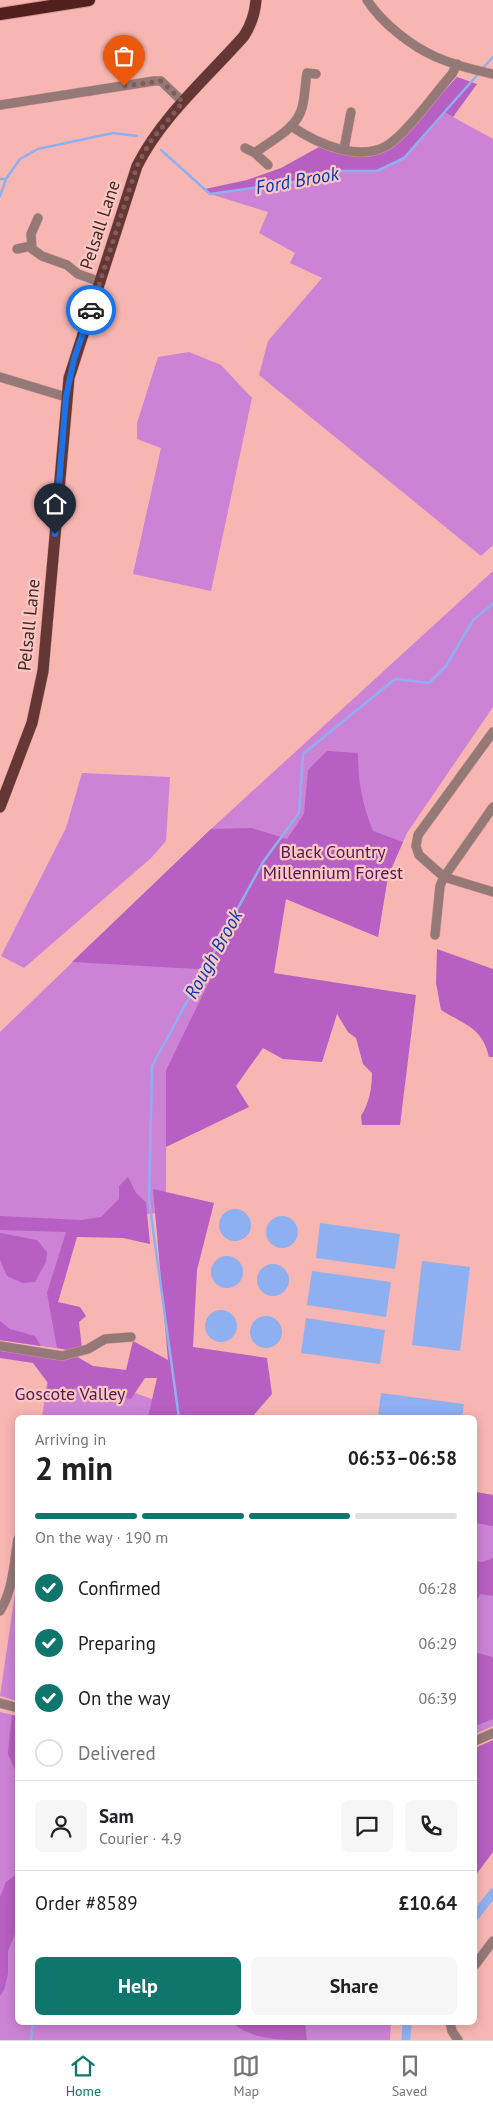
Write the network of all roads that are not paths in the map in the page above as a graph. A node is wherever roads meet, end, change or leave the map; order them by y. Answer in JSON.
{"nodes":[{"id":1,"x":89,"y":0,"type":"edge"},
{"id":2,"x":246,"y":0,"type":"edge"},
{"id":3,"x":256,"y":0,"type":"edge"},
{"id":4,"x":367,"y":0,"type":"edge"},
{"id":5,"x":255,"y":12,"type":"junction"},
{"id":6,"x":0,"y":14,"type":"edge"},
{"id":7,"x":456,"y":64,"type":"junction"},
{"id":8,"x":489,"y":73,"type":"edge"},
{"id":9,"x":316,"y":74,"type":"dead end"},
{"id":10,"x":183,"y":102,"type":"junction"},
{"id":11,"x":0,"y":105,"type":"edge"},
{"id":12,"x":351,"y":112,"type":"dead end"},
{"id":13,"x":291,"y":126,"type":"junction"},
{"id":14,"x":245,"y":148,"type":"dead end"},
{"id":15,"x":344,"y":149,"type":"junction"},
{"id":16,"x":255,"y":153,"type":"junction"},
{"id":17,"x":268,"y":164,"type":"dead end"},
{"id":18,"x":38,"y":218,"type":"dead end"},
{"id":19,"x":31,"y":246,"type":"junction"},
{"id":20,"x":17,"y":249,"type":"dead end"},
{"id":21,"x":101,"y":282,"type":"junction"},
{"id":22,"x":0,"y":377,"type":"edge"},
{"id":23,"x":66,"y":397,"type":"junction"},
{"id":24,"x":493,"y":732,"type":"edge"},
{"id":25,"x":0,"y":807,"type":"edge"},
{"id":26,"x":493,"y":807,"type":"edge"},
{"id":27,"x":444,"y":876,"type":"junction"},
{"id":28,"x":493,"y":892,"type":"edge"},
{"id":29,"x":435,"y":935,"type":"dead end"},
{"id":30,"x":132,"y":1337,"type":"dead end"},
{"id":31,"x":0,"y":1346,"type":"edge"},
{"id":32,"x":15,"y":1557,"type":"edge"},
{"id":33,"x":0,"y":1611,"type":"edge"},
{"id":34,"x":0,"y":1703,"type":"edge"},
{"id":35,"x":15,"y":1707,"type":"edge"},
{"id":36,"x":493,"y":1733,"type":"edge"},
{"id":37,"x":477,"y":1739,"type":"edge"},
{"id":38,"x":493,"y":1941,"type":"edge"},
{"id":39,"x":477,"y":1962,"type":"edge"},
{"id":40,"x":451,"y":2025,"type":"edge"},
{"id":41,"x":458,"y":2040,"type":"edge"}],
"edges":[{"from":1,"to":6,"type":"highway"},
{"from":2,"to":5,"type":"main road"},
{"from":3,"to":5,"type":"main road","name":"Pelsall Lane"},
{"from":4,"to":7,"type":"street"},
{"from":5,"to":10,"type":"main road","name":"Pelsall Lane"},
{"from":7,"to":8,"type":"street"},
{"from":7,"to":15,"type":"street"},
{"from":9,"to":13,"type":"street"},
{"from":10,"to":11,"type":"street"},
{"from":10,"to":21,"type":"main road","name":"Pelsall Lane"},
{"from":12,"to":15,"type":"street"},
{"from":13,"to":15,"type":"street"},
{"from":13,"to":16,"type":"street"},
{"from":14,"to":16,"type":"street"},
{"from":16,"to":17,"type":"street"},
{"from":18,"to":19,"type":"street"},
{"from":19,"to":20,"type":"street"},
{"from":19,"to":21,"type":"street"},
{"from":21,"to":23,"type":"main road","name":"Pelsall Lane"},
{"from":22,"to":23,"type":"street"},
{"from":23,"to":25,"type":"main road","name":"Pelsall Lane"},
{"from":24,"to":27,"type":"street"},
{"from":26,"to":27,"type":"street"},
{"from":27,"to":28,"type":"street"},
{"from":27,"to":29,"type":"street"},
{"from":30,"to":31,"type":"street"},
{"from":32,"to":33,"type":"street"},
{"from":34,"to":35,"type":"street"},
{"from":36,"to":37,"type":"street"},
{"from":38,"to":39,"type":"street"},
{"from":40,"to":41,"type":"street"}]}
